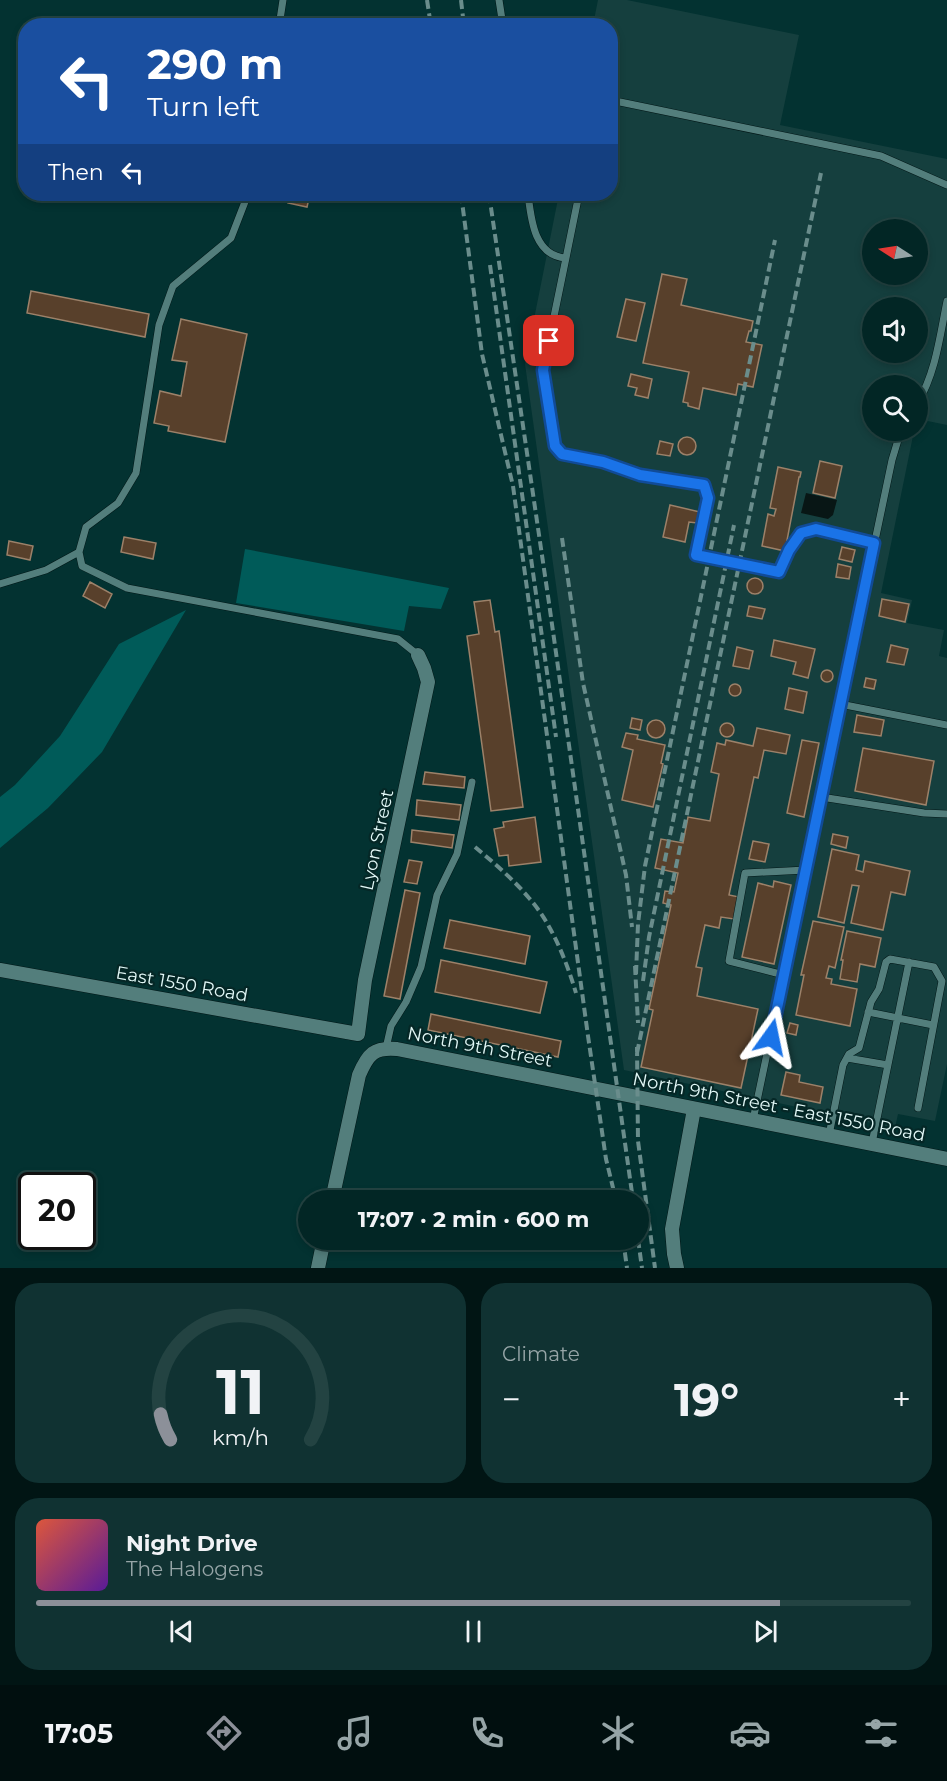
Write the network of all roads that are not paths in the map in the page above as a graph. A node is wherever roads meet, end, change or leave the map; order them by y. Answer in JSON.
{"nodes":[{"id":1,"x":284,"y":0,"type":"edge"},
{"id":2,"x":499,"y":0,"type":"edge"},
{"id":3,"x":281,"y":18,"type":"edge"},
{"id":4,"x":502,"y":18,"type":"edge"},
{"id":5,"x":618,"y":102,"type":"edge"},
{"id":6,"x":947,"y":185,"type":"edge"},
{"id":7,"x":245,"y":201,"type":"edge"},
{"id":8,"x":529,"y":201,"type":"edge"},
{"id":9,"x":578,"y":201,"type":"edge"},
{"id":10,"x":566,"y":258,"type":"junction"},
{"id":11,"x":947,"y":301,"type":"edge"},
{"id":12,"x":928,"y":382,"type":"edge"},
{"id":13,"x":898,"y":441,"type":"edge"},
{"id":14,"x":874,"y":543,"type":"junction"},
{"id":15,"x":80,"y":552,"type":"junction"},
{"id":16,"x":0,"y":584,"type":"edge"},
{"id":17,"x":418,"y":655,"type":"joint"},
{"id":18,"x":840,"y":704,"type":"junction"},
{"id":19,"x":947,"y":725,"type":"edge"},
{"id":20,"x":472,"y":782,"type":"dead end"},
{"id":21,"x":821,"y":797,"type":"junction"},
{"id":22,"x":947,"y":814,"type":"edge"},
{"id":23,"x":806,"y":870,"type":"junction"},
{"id":24,"x":909,"y":962,"type":"junction"},
{"id":25,"x":0,"y":970,"type":"edge"},
{"id":26,"x":784,"y":975,"type":"junction"},
{"id":27,"x":868,"y":1012,"type":"junction"},
{"id":28,"x":898,"y":1018,"type":"junction"},
{"id":29,"x":933,"y":1025,"type":"junction"},
{"id":30,"x":358,"y":1034,"type":"junction"},
{"id":31,"x":380,"y":1050,"type":"junction"},
{"id":32,"x":847,"y":1058,"type":"junction"},
{"id":33,"x":888,"y":1065,"type":"junction"},
{"id":34,"x":603,"y":1090,"type":"joint"},
{"id":35,"x":694,"y":1108,"type":"junction"},
{"id":36,"x":918,"y":1108,"type":"dead end"},
{"id":37,"x":753,"y":1120,"type":"junction"},
{"id":38,"x":829,"y":1135,"type":"junction"},
{"id":39,"x":872,"y":1143,"type":"junction"},
{"id":40,"x":947,"y":1159,"type":"edge"},
{"id":41,"x":334,"y":1190,"type":"edge"},
{"id":42,"x":322,"y":1250,"type":"edge"},
{"id":43,"x":318,"y":1268,"type":"edge"},
{"id":44,"x":677,"y":1268,"type":"edge"}],
"edges":[{"from":1,"to":3,"type":"lane"},
{"from":2,"to":4,"type":"lane"},
{"from":5,"to":6,"type":"lane"},
{"from":7,"to":15,"type":"lane"},
{"from":8,"to":10,"type":"lane"},
{"from":9,"to":10,"type":"lane"},
{"from":10,"to":14,"type":"lane"},
{"from":11,"to":12,"type":"lane"},
{"from":13,"to":14,"type":"lane"},
{"from":14,"to":18,"type":"lane"},
{"from":15,"to":16,"type":"lane"},
{"from":15,"to":17,"type":"lane"},
{"from":17,"to":30,"type":"street","name":"Lyon Street"},
{"from":18,"to":19,"type":"lane"},
{"from":18,"to":21,"type":"lane"},
{"from":20,"to":31,"type":"lane"},
{"from":21,"to":22,"type":"lane"},
{"from":21,"to":23,"type":"lane"},
{"from":23,"to":26,"type":"lane"},
{"from":23,"to":26,"type":"lane"},
{"from":24,"to":27,"type":"lane"},
{"from":24,"to":28,"type":"lane"},
{"from":24,"to":29,"type":"lane"},
{"from":25,"to":30,"type":"street","name":"East 1550 Road"},
{"from":26,"to":37,"type":"lane"},
{"from":27,"to":28,"type":"lane"},
{"from":27,"to":32,"type":"lane"},
{"from":28,"to":29,"type":"lane"},
{"from":28,"to":33,"type":"lane"},
{"from":29,"to":36,"type":"lane"},
{"from":30,"to":31,"type":"street"},
{"from":31,"to":34,"type":"street","name":"North 9th Street"},
{"from":31,"to":41,"type":"street"},
{"from":32,"to":33,"type":"lane"},
{"from":32,"to":38,"type":"lane"},
{"from":33,"to":39,"type":"lane"},
{"from":34,"to":35,"type":"street","name":"North 9th Street - East 1550 Road"},
{"from":35,"to":37,"type":"street","name":"North 9th Street - East 1550 Road"},
{"from":35,"to":44,"type":"street"},
{"from":37,"to":38,"type":"street","name":"North 9th Street - East 1550 Road"},
{"from":38,"to":39,"type":"street","name":"North 9th Street - East 1550 Road"},
{"from":39,"to":40,"type":"street","name":"North 9th Street - East 1550 Road"},
{"from":42,"to":43,"type":"street"}]}
